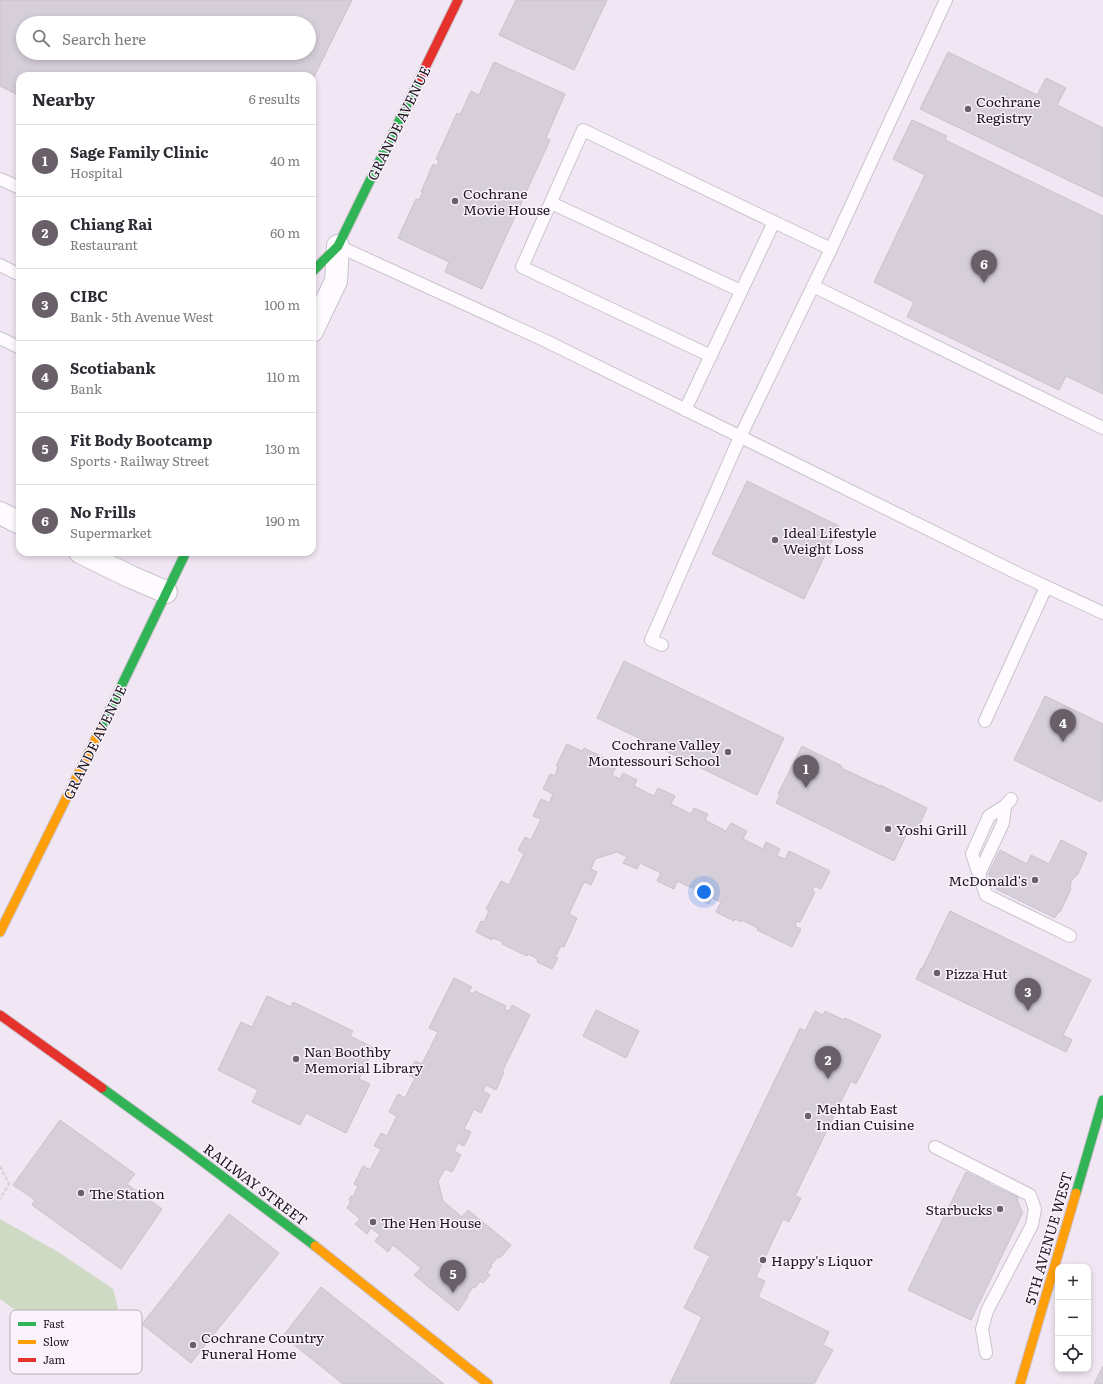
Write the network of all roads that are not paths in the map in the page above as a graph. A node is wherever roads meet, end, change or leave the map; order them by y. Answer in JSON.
{"nodes":[{"id":1,"x":458,"y":0,"type":"edge"},
{"id":2,"x":946,"y":0,"type":"edge"},
{"id":3,"x":0,"y":179,"type":"edge"},
{"id":4,"x":16,"y":186,"type":"edge"},
{"id":5,"x":551,"y":203,"type":"junction"},
{"id":6,"x":774,"y":222,"type":"junction"},
{"id":7,"x":338,"y":246,"type":"junction"},
{"id":8,"x":831,"y":249,"type":"junction"},
{"id":9,"x":0,"y":265,"type":"edge"},
{"id":10,"x":316,"y":268,"type":"edge"},
{"id":11,"x":16,"y":273,"type":"edge"},
{"id":12,"x":813,"y":286,"type":"junction"},
{"id":13,"x":741,"y":291,"type":"junction"},
{"id":14,"x":316,"y":323,"type":"edge"},
{"id":15,"x":0,"y":338,"type":"edge"},
{"id":16,"x":16,"y":346,"type":"edge"},
{"id":17,"x":711,"y":356,"type":"junction"},
{"id":18,"x":685,"y":410,"type":"junction"},
{"id":19,"x":1103,"y":428,"type":"edge"},
{"id":20,"x":740,"y":437,"type":"junction"},
{"id":21,"x":0,"y":513,"type":"edge"},
{"id":22,"x":16,"y":521,"type":"edge"},
{"id":23,"x":88,"y":556,"type":"edge"},
{"id":24,"x":184,"y":556,"type":"edge"},
{"id":25,"x":1046,"y":587,"type":"junction"},
{"id":26,"x":166,"y":592,"type":"junction"},
{"id":27,"x":1103,"y":613,"type":"edge"},
{"id":28,"x":662,"y":645,"type":"dead end"},
{"id":29,"x":985,"y":721,"type":"dead end"},
{"id":30,"x":1008,"y":802,"type":"dead end"},
{"id":31,"x":0,"y":932,"type":"edge"},
{"id":32,"x":1070,"y":936,"type":"dead end"},
{"id":33,"x":0,"y":1015,"type":"edge"},
{"id":34,"x":1103,"y":1100,"type":"edge"},
{"id":35,"x":936,"y":1147,"type":"dead end"},
{"id":36,"x":986,"y":1353,"type":"dead end"},
{"id":37,"x":488,"y":1384,"type":"edge"},
{"id":38,"x":1020,"y":1384,"type":"edge"}],
"edges":[{"from":1,"to":7,"type":"street","name":"GRANDE AVENUE"},
{"from":2,"to":8,"type":"lane"},
{"from":3,"to":4,"type":"lane"},
{"from":5,"to":6,"type":"lane"},
{"from":5,"to":13,"type":"lane"},
{"from":5,"to":17,"type":"lane"},
{"from":6,"to":8,"type":"lane"},
{"from":6,"to":13,"type":"lane"},
{"from":7,"to":10,"type":"street","name":"GRANDE AVENUE"},
{"from":7,"to":14,"type":"street","name":"GRANDE AVENUE"},
{"from":7,"to":18,"type":"lane"},
{"from":8,"to":12,"type":"lane"},
{"from":9,"to":11,"type":"lane"},
{"from":12,"to":19,"type":"lane"},
{"from":12,"to":20,"type":"lane"},
{"from":13,"to":17,"type":"lane"},
{"from":15,"to":16,"type":"lane"},
{"from":17,"to":18,"type":"lane"},
{"from":18,"to":20,"type":"lane"},
{"from":20,"to":25,"type":"lane"},
{"from":20,"to":28,"type":"lane"},
{"from":21,"to":22,"type":"street"},
{"from":23,"to":26,"type":"street"},
{"from":24,"to":26,"type":"street","name":"GRANDE AVENUE"},
{"from":25,"to":27,"type":"lane"},
{"from":25,"to":29,"type":"lane"},
{"from":26,"to":31,"type":"street","name":"GRANDE AVENUE"},
{"from":30,"to":32,"type":"lane"},
{"from":33,"to":37,"type":"street","name":"RAILWAY STREET"},
{"from":34,"to":38,"type":"street","name":"5TH AVENUE WEST"},
{"from":35,"to":36,"type":"lane"}]}
